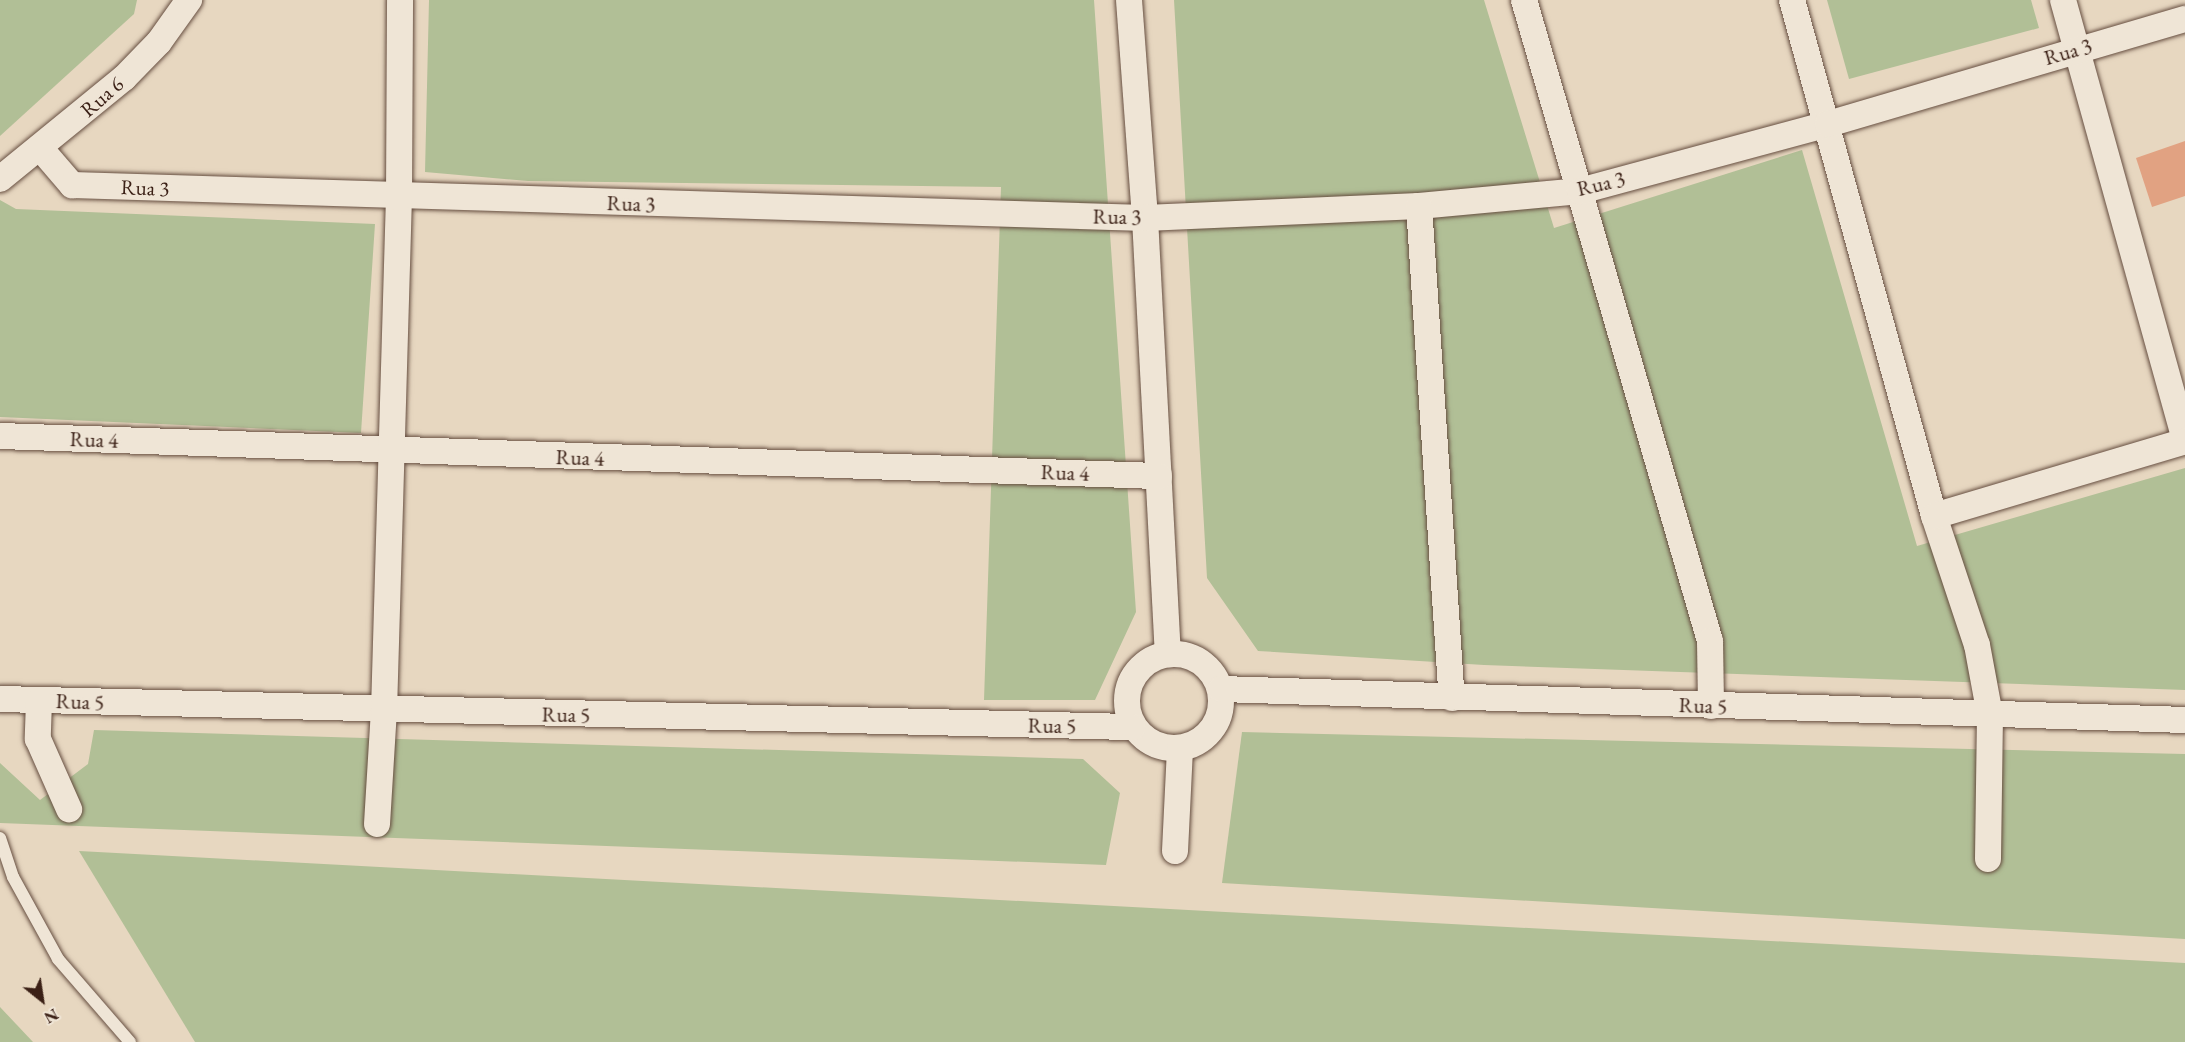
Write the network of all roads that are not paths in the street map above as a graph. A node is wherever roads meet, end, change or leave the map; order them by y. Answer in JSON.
{"nodes":[{"id":1,"x":189,"y":0,"type":"edge"},
{"id":2,"x":400,"y":0,"type":"edge"},
{"id":3,"x":1129,"y":0,"type":"edge"},
{"id":4,"x":1524,"y":0,"type":"edge"},
{"id":5,"x":1792,"y":0,"type":"edge"},
{"id":6,"x":2063,"y":0,"type":"edge"},
{"id":7,"x":2185,"y":19,"type":"edge"},
{"id":8,"x":2076,"y":50,"type":"junction"},
{"id":9,"x":1828,"y":124,"type":"junction"},
{"id":10,"x":40,"y":149,"type":"junction"},
{"id":11,"x":0,"y":179,"type":"edge"},
{"id":12,"x":1580,"y":191,"type":"junction"},
{"id":13,"x":399,"y":198,"type":"junction"},
{"id":14,"x":1419,"y":206,"type":"junction"},
{"id":15,"x":1145,"y":218,"type":"junction"},
{"id":16,"x":0,"y":436,"type":"edge"},
{"id":17,"x":2185,"y":441,"type":"edge"},
{"id":18,"x":391,"y":452,"type":"junction"},
{"id":19,"x":1159,"y":476,"type":"junction"},
{"id":20,"x":1934,"y":516,"type":"junction"},
{"id":21,"x":1168,"y":654,"type":"junction"},
{"id":22,"x":1221,"y":689,"type":"junction"},
{"id":23,"x":1452,"y":698,"type":"junction"},
{"id":24,"x":0,"y":699,"type":"edge"},
{"id":25,"x":39,"y":701,"type":"junction"},
{"id":26,"x":1711,"y":706,"type":"junction"},
{"id":27,"x":384,"y":711,"type":"junction"},
{"id":28,"x":1990,"y":715,"type":"junction"},
{"id":29,"x":2185,"y":720,"type":"edge"},
{"id":30,"x":1133,"y":727,"type":"junction"},
{"id":31,"x":1180,"y":748,"type":"junction"},
{"id":32,"x":69,"y":809,"type":"dead end"},
{"id":33,"x":377,"y":824,"type":"dead end"},
{"id":34,"x":0,"y":838,"type":"edge"},
{"id":35,"x":1175,"y":851,"type":"dead end"},
{"id":36,"x":1988,"y":859,"type":"dead end"},
{"id":37,"x":130,"y":1042,"type":"edge"}],
"edges":[{"from":1,"to":10,"type":"street","name":"Rua 6"},
{"from":2,"to":13,"type":"street"},
{"from":3,"to":15,"type":"street"},
{"from":4,"to":12,"type":"street"},
{"from":5,"to":9,"type":"street"},
{"from":6,"to":8,"type":"street"},
{"from":7,"to":8,"type":"street","name":"Rua 3"},
{"from":8,"to":9,"type":"street","name":"Rua 3"},
{"from":8,"to":17,"type":"street"},
{"from":9,"to":12,"type":"street","name":"Rua 3"},
{"from":9,"to":20,"type":"street"},
{"from":10,"to":11,"type":"street","name":"Rua 6"},
{"from":10,"to":13,"type":"street","name":"Rua 3"},
{"from":12,"to":14,"type":"street","name":"Rua 3"},
{"from":12,"to":26,"type":"street"},
{"from":13,"to":15,"type":"street","name":"Rua 3"},
{"from":13,"to":18,"type":"street"},
{"from":14,"to":15,"type":"street","name":"Rua 3"},
{"from":14,"to":23,"type":"street"},
{"from":15,"to":19,"type":"street"},
{"from":16,"to":18,"type":"street","name":"Rua 4"},
{"from":17,"to":20,"type":"street"},
{"from":18,"to":19,"type":"street","name":"Rua 4"},
{"from":18,"to":27,"type":"street"},
{"from":19,"to":21,"type":"street"},
{"from":20,"to":28,"type":"street"},
{"from":21,"to":22,"type":"street"},
{"from":21,"to":30,"type":"street"},
{"from":22,"to":23,"type":"street","name":"Rua 5"},
{"from":22,"to":31,"type":"street"},
{"from":23,"to":26,"type":"street","name":"Rua 5"},
{"from":24,"to":25,"type":"street","name":"Rua 5"},
{"from":25,"to":27,"type":"street","name":"Rua 5"},
{"from":25,"to":32,"type":"street"},
{"from":26,"to":28,"type":"street","name":"Rua 5"},
{"from":27,"to":30,"type":"street","name":"Rua 5"},
{"from":27,"to":33,"type":"street"},
{"from":28,"to":29,"type":"street","name":"Rua 5"},
{"from":28,"to":36,"type":"street"},
{"from":30,"to":31,"type":"street"},
{"from":31,"to":35,"type":"street"},
{"from":34,"to":37,"type":"lane"}]}
